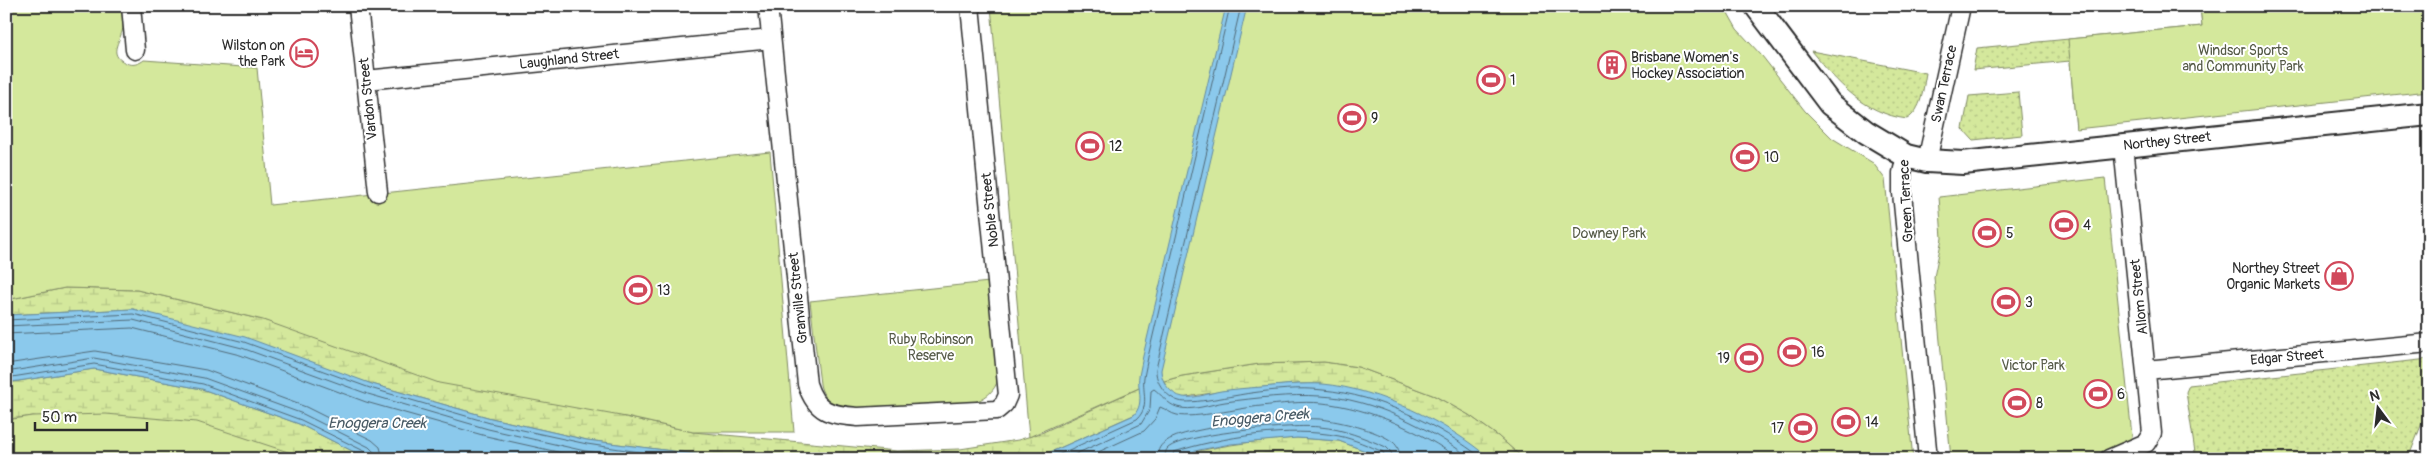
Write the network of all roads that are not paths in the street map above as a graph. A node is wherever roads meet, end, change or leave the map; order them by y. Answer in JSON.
{"nodes":[{"id":1,"x":131,"y":6,"type":"edge"},
{"id":2,"x":358,"y":6,"type":"edge"},
{"id":3,"x":768,"y":6,"type":"edge"},
{"id":4,"x":970,"y":6,"type":"edge"},
{"id":5,"x":1756,"y":6,"type":"edge"},
{"id":6,"x":1961,"y":6,"type":"edge"},
{"id":7,"x":771,"y":39,"type":"junction"},
{"id":8,"x":135,"y":50,"type":"dead end"},
{"id":9,"x":366,"y":80,"type":"junction"},
{"id":10,"x":2429,"y":114,"type":"edge"},
{"id":11,"x":2124,"y":146,"type":"junction"},
{"id":12,"x":1917,"y":159,"type":"junction"},
{"id":13,"x":378,"y":192,"type":"dead end"},
{"id":14,"x":2429,"y":343,"type":"edge"},
{"id":15,"x":2146,"y":370,"type":"junction"},
{"id":16,"x":998,"y":410,"type":"joint"},
{"id":17,"x":1928,"y":459,"type":"edge"},
{"id":18,"x":2109,"y":459,"type":"edge"}],
"edges":[{"from":1,"to":8,"type":"street"},
{"from":2,"to":9,"type":"street","name":"Vardon Street"},
{"from":3,"to":7,"type":"street","name":"Granville Street"},
{"from":4,"to":16,"type":"street","name":"Noble Street"},
{"from":5,"to":12,"type":"street","name":"Green Terrace"},
{"from":6,"to":12,"type":"street","name":"Swan Terrace"},
{"from":7,"to":9,"type":"street","name":"Laughland Street"},
{"from":7,"to":16,"type":"street","name":"Granville Street"},
{"from":9,"to":13,"type":"street","name":"Vardon Street"},
{"from":10,"to":11,"type":"street","name":"Northey Street"},
{"from":11,"to":12,"type":"street","name":"Northey Street"},
{"from":11,"to":15,"type":"street","name":"Allom Street"},
{"from":12,"to":17,"type":"street","name":"Green Terrace"},
{"from":14,"to":15,"type":"street","name":"Edgar Street"},
{"from":15,"to":18,"type":"street","name":"Allom Street"}]}
